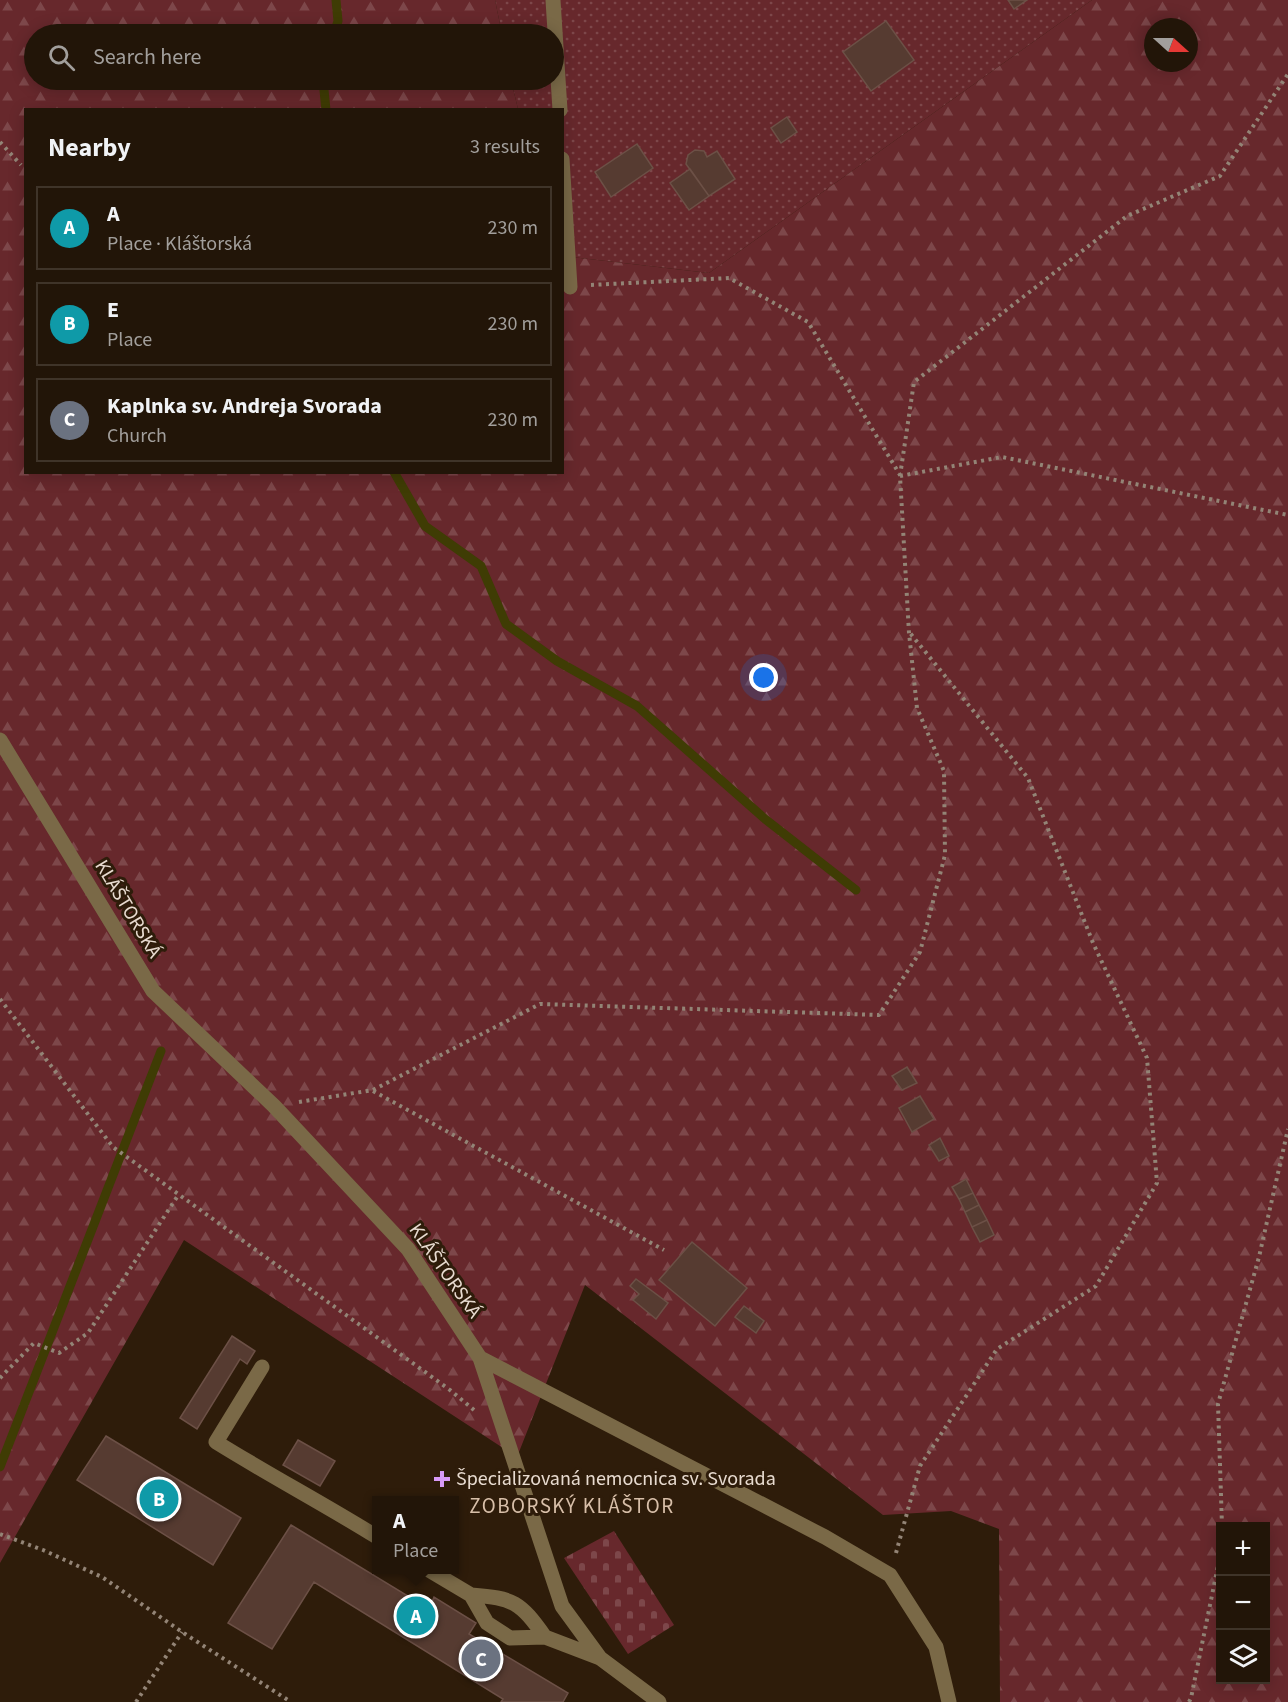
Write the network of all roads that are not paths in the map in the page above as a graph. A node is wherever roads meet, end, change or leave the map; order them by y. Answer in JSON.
{"nodes":[{"id":1,"x":554,"y":0,"type":"edge"},
{"id":2,"x":555,"y":24,"type":"edge"},
{"id":3,"x":559,"y":90,"type":"edge"},
{"id":4,"x":560,"y":108,"type":"edge"},
{"id":5,"x":564,"y":191,"type":"edge"},
{"id":6,"x":570,"y":287,"type":"road end"},
{"id":7,"x":0,"y":740,"type":"edge"},
{"id":8,"x":480,"y":1358,"type":"junction"},
{"id":9,"x":262,"y":1367,"type":"dead end"},
{"id":10,"x":372,"y":1534,"type":"edge"},
{"id":11,"x":437,"y":1574,"type":"edge"},
{"id":12,"x":471,"y":1595,"type":"junction"},
{"id":13,"x":545,"y":1637,"type":"junction"},
{"id":14,"x":600,"y":1658,"type":"junction"},
{"id":15,"x":659,"y":1702,"type":"edge"},
{"id":16,"x":949,"y":1702,"type":"edge"}],
"edges":[{"from":1,"to":2,"type":"street"},
{"from":3,"to":4,"type":"street"},
{"from":5,"to":6,"type":"street"},
{"from":7,"to":8,"type":"street","name":"KLÁŠTORSKÁ"},
{"from":8,"to":14,"type":"street"},
{"from":8,"to":16,"type":"street","name":"KLÁŠTORSKÁ"},
{"from":9,"to":10,"type":"street"},
{"from":11,"to":12,"type":"street"},
{"from":12,"to":13,"type":"street"},
{"from":12,"to":13,"type":"street"},
{"from":13,"to":14,"type":"street"},
{"from":14,"to":15,"type":"street"}]}
